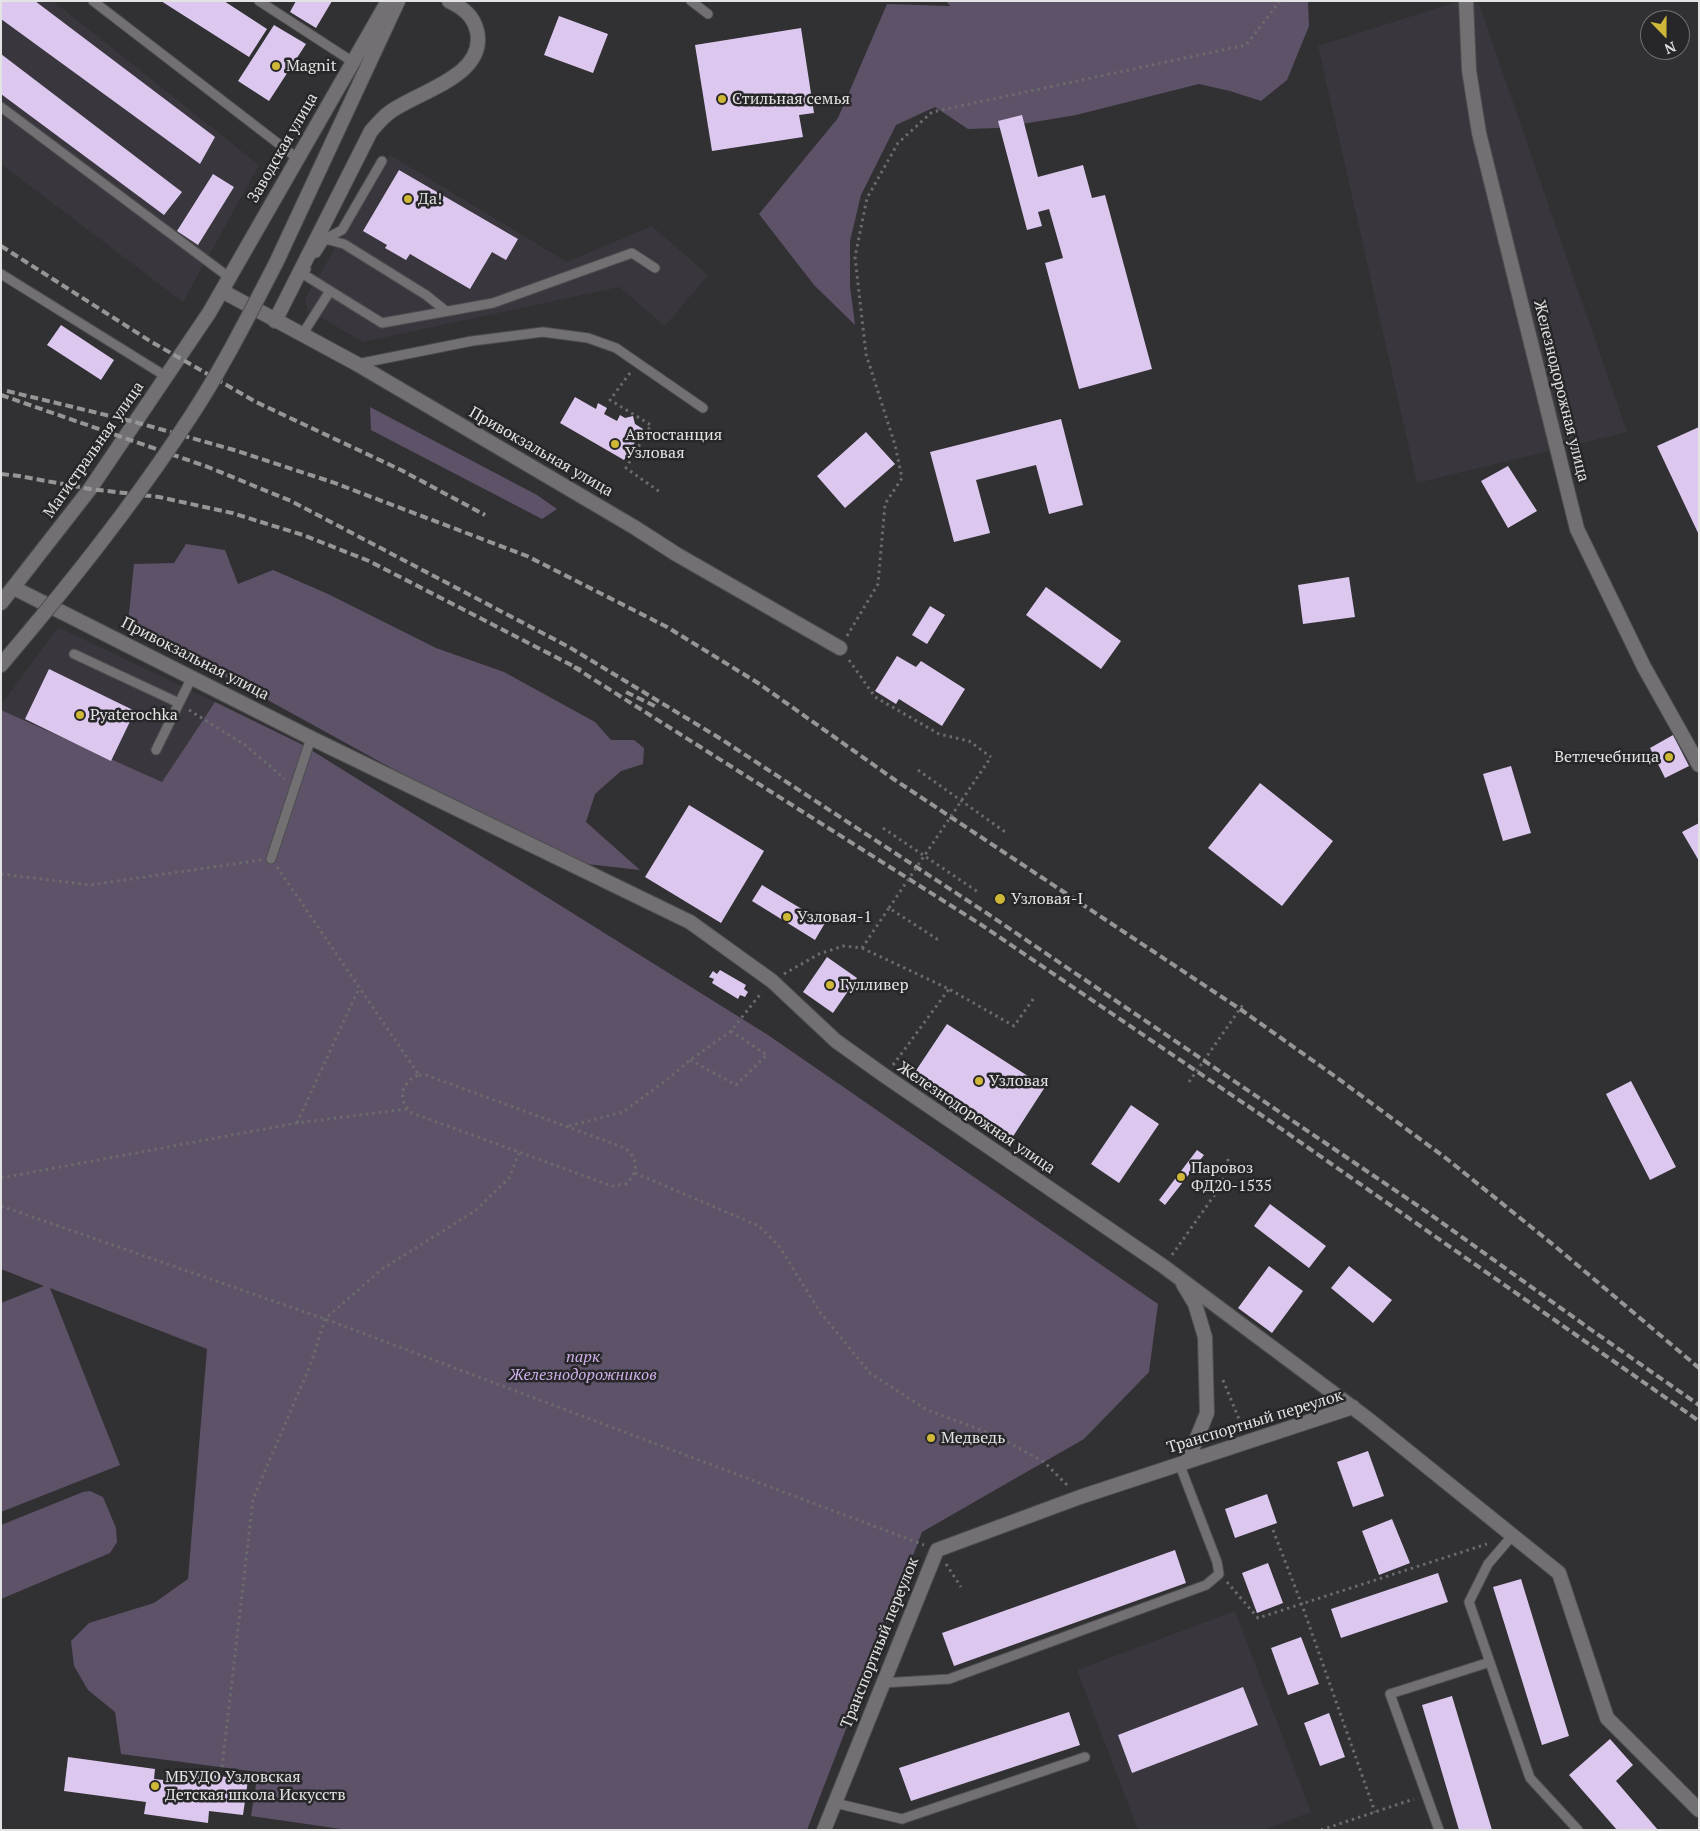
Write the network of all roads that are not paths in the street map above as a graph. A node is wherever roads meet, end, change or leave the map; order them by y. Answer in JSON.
{"nodes":[{"id":1,"x":93,"y":1,"type":"edge"},
{"id":2,"x":259,"y":1,"type":"edge"},
{"id":3,"x":388,"y":1,"type":"edge"},
{"id":4,"x":398,"y":1,"type":"edge"},
{"id":5,"x":449,"y":1,"type":"edge"},
{"id":6,"x":691,"y":1,"type":"edge"},
{"id":7,"x":1466,"y":1,"type":"edge"},
{"id":8,"x":708,"y":14,"type":"dead end"},
{"id":9,"x":353,"y":62,"type":"junction"},
{"id":10,"x":1,"y":107,"type":"edge"},
{"id":11,"x":297,"y":158,"type":"junction"},
{"id":12,"x":382,"y":161,"type":"dead end"},
{"id":13,"x":322,"y":237,"type":"junction"},
{"id":14,"x":655,"y":268,"type":"dead end"},
{"id":15,"x":1,"y":274,"type":"edge"},
{"id":16,"x":230,"y":278,"type":"junction"},
{"id":17,"x":222,"y":291,"type":"junction"},
{"id":18,"x":330,"y":291,"type":"junction"},
{"id":19,"x":446,"y":311,"type":"junction"},
{"id":20,"x":209,"y":313,"type":"joint"},
{"id":21,"x":275,"y":321,"type":"junction"},
{"id":22,"x":302,"y":335,"type":"junction"},
{"id":23,"x":357,"y":364,"type":"junction"},
{"id":24,"x":167,"y":377,"type":"junction"},
{"id":25,"x":704,"y":408,"type":"dead end"},
{"id":26,"x":14,"y":588,"type":"junction"},
{"id":27,"x":1,"y":603,"type":"edge"},
{"id":28,"x":840,"y":648,"type":"road end"},
{"id":29,"x":74,"y":654,"type":"dead end"},
{"id":30,"x":1,"y":665,"type":"edge"},
{"id":31,"x":192,"y":678,"type":"junction"},
{"id":32,"x":179,"y":704,"type":"junction"},
{"id":33,"x":311,"y":738,"type":"junction"},
{"id":34,"x":156,"y":750,"type":"dead end"},
{"id":35,"x":1699,"y":765,"type":"edge"},
{"id":36,"x":271,"y":859,"type":"road end"},
{"id":37,"x":576,"y":867,"type":"joint"},
{"id":38,"x":1179,"y":1278,"type":"junction"},
{"id":39,"x":1353,"y":1407,"type":"junction"},
{"id":40,"x":1184,"y":1462,"type":"junction"},
{"id":41,"x":1512,"y":1536,"type":"junction"},
{"id":42,"x":1490,"y":1662,"type":"junction"},
{"id":43,"x":882,"y":1683,"type":"junction"},
{"id":44,"x":1085,"y":1757,"type":"dead end"},
{"id":45,"x":835,"y":1803,"type":"junction"},
{"id":46,"x":1699,"y":1810,"type":"edge"},
{"id":47,"x":824,"y":1830,"type":"edge"},
{"id":48,"x":1439,"y":1830,"type":"edge"},
{"id":49,"x":1578,"y":1830,"type":"edge"}],
"edges":[{"from":1,"to":11,"type":"lane"},
{"from":2,"to":9,"type":"lane"},
{"from":3,"to":9,"type":"street","name":"Заводская улица"},
{"from":4,"to":30,"type":"street","bridge":true},
{"from":5,"to":13,"type":"street"},
{"from":6,"to":8,"type":"lane"},
{"from":7,"to":35,"type":"street","name":"Железнодорожная улица"},
{"from":9,"to":11,"type":"street","name":"Заводская улица"},
{"from":10,"to":16,"type":"lane"},
{"from":11,"to":16,"type":"street","name":"Заводская улица"},
{"from":12,"to":13,"type":"lane"},
{"from":13,"to":18,"type":"lane"},
{"from":13,"to":19,"type":"lane"},
{"from":13,"to":21,"type":"street"},
{"from":14,"to":19,"type":"lane"},
{"from":15,"to":24,"type":"lane"},
{"from":16,"to":17,"type":"street","name":"Заводская улица"},
{"from":17,"to":20,"type":"street","name":"Заводская улица"},
{"from":17,"to":21,"type":"street","name":"Привокзальная улица"},
{"from":18,"to":19,"type":"lane"},
{"from":18,"to":22,"type":"lane"},
{"from":20,"to":24,"type":"street","name":"Магистральная улица"},
{"from":21,"to":22,"type":"street","name":"Привокзальная улица"},
{"from":22,"to":23,"type":"street","name":"Привокзальная улица"},
{"from":23,"to":25,"type":"lane"},
{"from":23,"to":28,"type":"street","name":"Привокзальная улица"},
{"from":24,"to":26,"type":"street","name":"Магистральная улица"},
{"from":26,"to":27,"type":"street","name":"Магистральная улица"},
{"from":26,"to":31,"type":"street","name":"Привокзальная улица"},
{"from":29,"to":32,"type":"lane"},
{"from":31,"to":32,"type":"lane"},
{"from":31,"to":33,"type":"street","name":"Привокзальная улица"},
{"from":32,"to":34,"type":"lane"},
{"from":33,"to":36,"type":"lane"},
{"from":33,"to":37,"type":"street","name":"Привокзальная улица"},
{"from":37,"to":38,"type":"street","name":"Железнодорожная улица"},
{"from":38,"to":39,"type":"street","name":"Железнодорожная улица"},
{"from":38,"to":40,"type":"street"},
{"from":39,"to":40,"type":"street","name":"Транспортный переулок"},
{"from":39,"to":41,"type":"street","name":"Транспортный переулок"},
{"from":40,"to":43,"type":"street","name":"Транспортный переулок"},
{"from":40,"to":43,"type":"lane"},
{"from":41,"to":42,"type":"lane"},
{"from":41,"to":46,"type":"street","name":"Транспортный переулок"},
{"from":42,"to":48,"type":"lane"},
{"from":42,"to":49,"type":"lane"},
{"from":43,"to":45,"type":"street","name":"Транспортный переулок"},
{"from":44,"to":45,"type":"lane"},
{"from":45,"to":47,"type":"street","name":"Транспортный переулок"}]}
